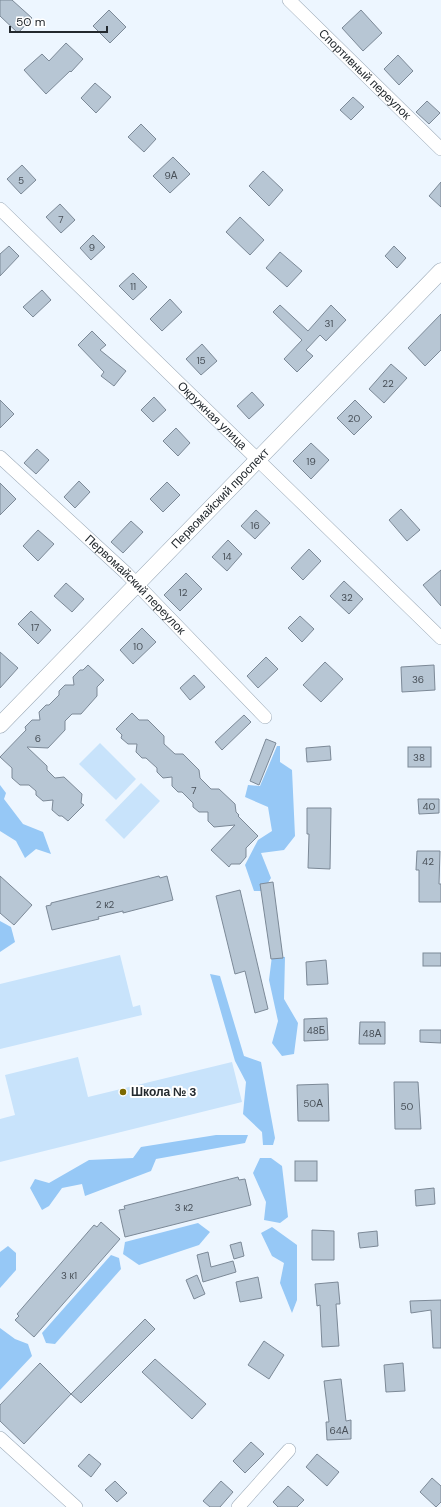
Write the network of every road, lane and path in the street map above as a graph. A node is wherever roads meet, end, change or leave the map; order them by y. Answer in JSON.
{"nodes":[{"id":1,"x":289,"y":0,"type":"edge"},
{"id":2,"x":441,"y":149,"type":"edge"},
{"id":3,"x":0,"y":209,"type":"edge"},
{"id":4,"x":441,"y":271,"type":"edge"},
{"id":5,"x":0,"y":457,"type":"edge"},
{"id":6,"x":257,"y":459,"type":"junction"},
{"id":7,"x":137,"y":584,"type":"junction"},
{"id":8,"x":441,"y":638,"type":"edge"},
{"id":9,"x":265,"y":717,"type":"dead end"},
{"id":10,"x":0,"y":725,"type":"edge"},
{"id":11,"x":0,"y":1438,"type":"edge"},
{"id":12,"x":289,"y":1450,"type":"dead end"},
{"id":13,"x":76,"y":1507,"type":"edge"},
{"id":14,"x":238,"y":1507,"type":"edge"}],
"edges":[{"from":1,"to":2,"type":"street","name":"Спортивный переулок"},
{"from":3,"to":6,"type":"street","name":"Окружная улица"},
{"from":4,"to":6,"type":"street","name":"Первомайский проспект"},
{"from":5,"to":7,"type":"street","name":"Первомайский переулок"},
{"from":6,"to":7,"type":"street","name":"Первомайский проспект"},
{"from":6,"to":8,"type":"street","name":"Окружная улица"},
{"from":7,"to":9,"type":"street","name":"Первомайский переулок"},
{"from":7,"to":10,"type":"street","name":"Первомайский проспект"},
{"from":11,"to":13,"type":"street"},
{"from":12,"to":14,"type":"street"}]}
